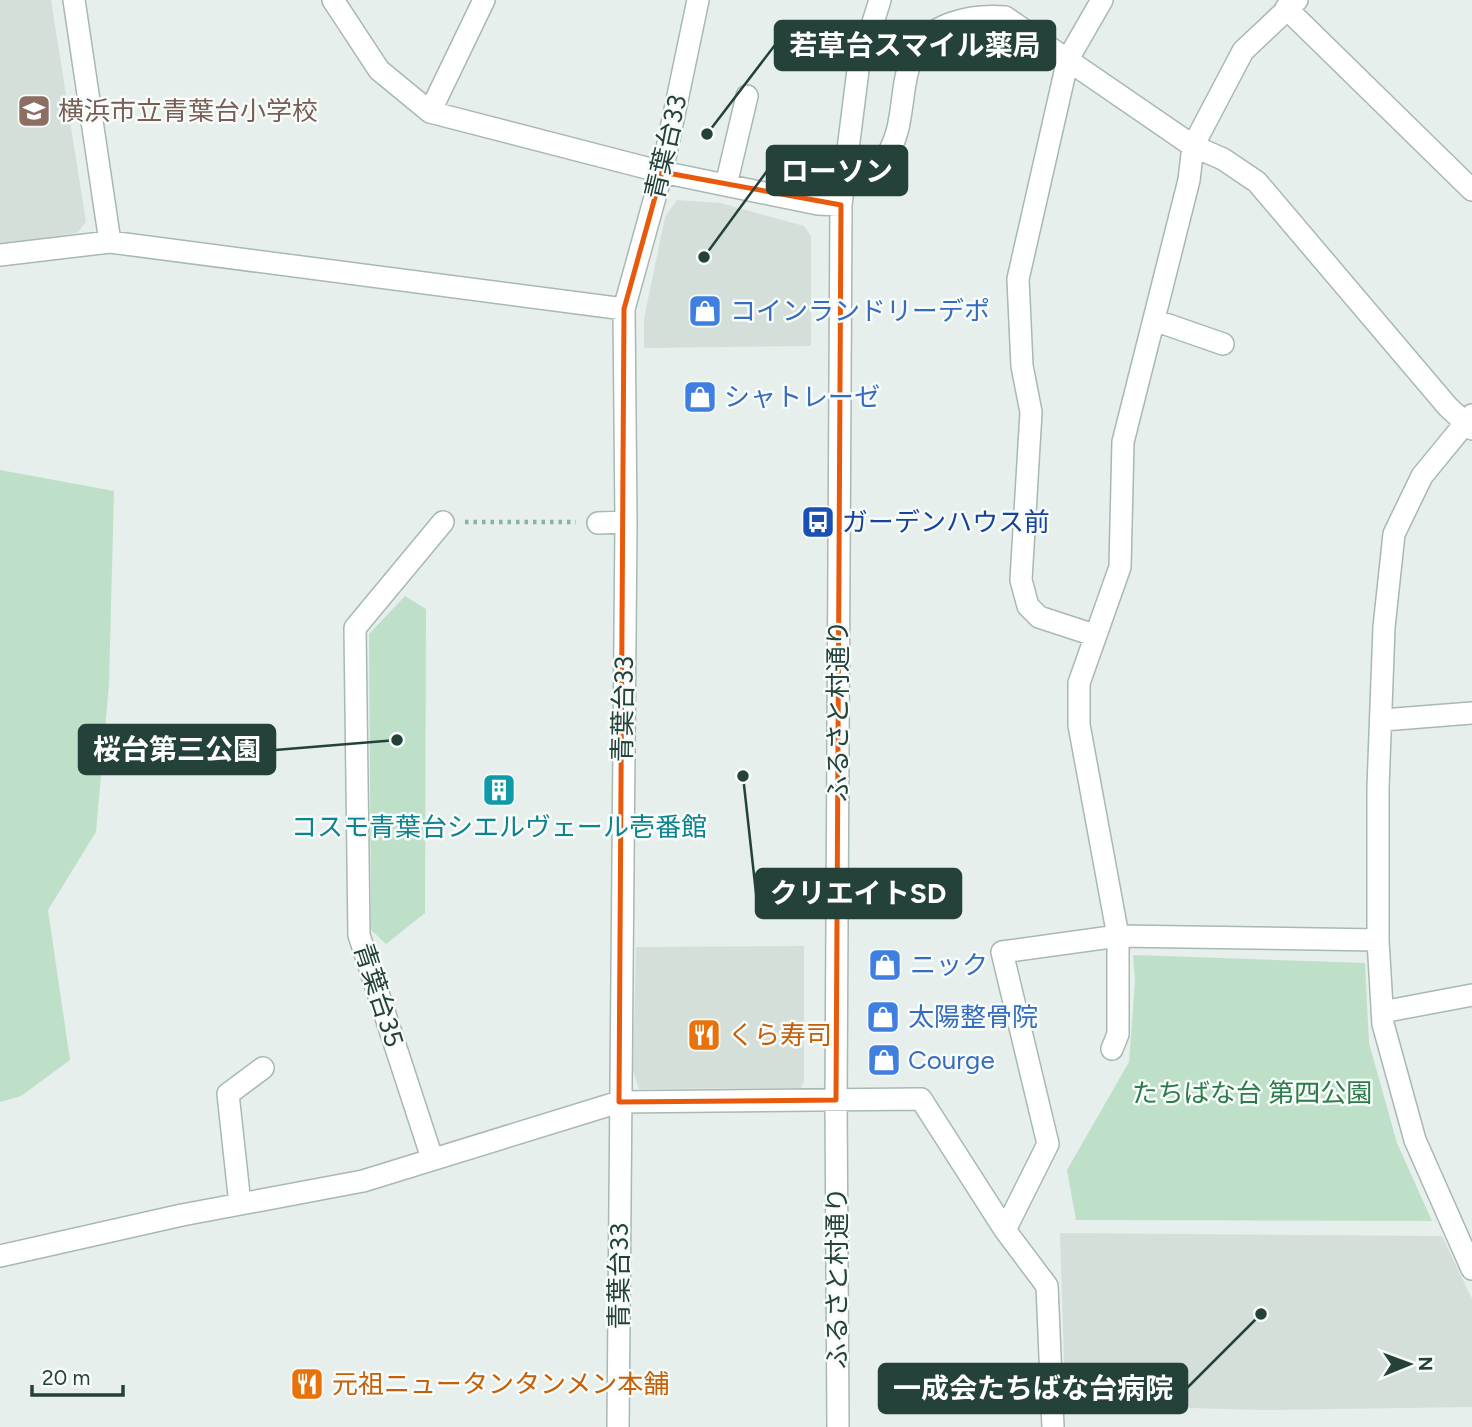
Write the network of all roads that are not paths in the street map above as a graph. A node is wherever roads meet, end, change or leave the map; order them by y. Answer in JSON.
{"nodes":[{"id":1,"x":74,"y":0,"type":"edge"},
{"id":2,"x":333,"y":0,"type":"edge"},
{"id":3,"x":484,"y":0,"type":"edge"},
{"id":4,"x":698,"y":0,"type":"edge"},
{"id":5,"x":880,"y":0,"type":"edge"},
{"id":6,"x":1102,"y":0,"type":"edge"},
{"id":7,"x":1292,"y":4,"type":"edge"},
{"id":8,"x":1068,"y":59,"type":"junction"},
{"id":9,"x":747,"y":96,"type":"dead end"},
{"id":10,"x":430,"y":112,"type":"junction"},
{"id":11,"x":1193,"y":146,"type":"junction"},
{"id":12,"x":845,"y":167,"type":"junction"},
{"id":13,"x":662,"y":172,"type":"junction"},
{"id":14,"x":726,"y":185,"type":"junction"},
{"id":15,"x":1472,"y":190,"type":"edge"},
{"id":16,"x":841,"y":205,"type":"junction"},
{"id":17,"x":110,"y":243,"type":"junction"},
{"id":18,"x":0,"y":255,"type":"edge"},
{"id":19,"x":624,"y":309,"type":"junction"},
{"id":20,"x":1154,"y":320,"type":"junction"},
{"id":21,"x":1223,"y":344,"type":"dead end"},
{"id":22,"x":1470,"y":422,"type":"edge"},
{"id":23,"x":443,"y":522,"type":"road end"},
{"id":24,"x":625,"y":522,"type":"junction"},
{"id":25,"x":598,"y":523,"type":"road end"},
{"id":26,"x":1094,"y":635,"type":"junction"},
{"id":27,"x":1472,"y":713,"type":"edge"},
{"id":28,"x":1383,"y":720,"type":"junction"},
{"id":29,"x":1118,"y":936,"type":"junction"},
{"id":30,"x":1378,"y":940,"type":"junction"},
{"id":31,"x":1472,"y":995,"type":"edge"},
{"id":32,"x":1382,"y":1013,"type":"junction"},
{"id":33,"x":1112,"y":1049,"type":"dead end"},
{"id":34,"x":263,"y":1068,"type":"dead end"},
{"id":35,"x":836,"y":1100,"type":"junction"},
{"id":36,"x":619,"y":1102,"type":"junction"},
{"id":37,"x":432,"y":1158,"type":"junction"},
{"id":38,"x":240,"y":1204,"type":"junction"},
{"id":39,"x":1005,"y":1230,"type":"junction"},
{"id":40,"x":1467,"y":1245,"type":"edge"},
{"id":41,"x":0,"y":1256,"type":"edge"},
{"id":42,"x":1472,"y":1269,"type":"edge"},
{"id":43,"x":618,"y":1427,"type":"edge"},
{"id":44,"x":838,"y":1427,"type":"edge"},
{"id":45,"x":1053,"y":1427,"type":"edge"}],
"edges":[{"from":1,"to":17,"type":"street"},
{"from":2,"to":10,"type":"street"},
{"from":3,"to":10,"type":"street"},
{"from":4,"to":13,"type":"street","name":"青葉台33"},
{"from":5,"to":12,"type":"street","name":"ふるさと村通り"},
{"from":6,"to":8,"type":"street"},
{"from":7,"to":11,"type":"street"},
{"from":7,"to":15,"type":"street"},
{"from":8,"to":11,"type":"street"},
{"from":8,"to":12,"type":"street"},
{"from":8,"to":26,"type":"street"},
{"from":9,"to":14,"type":"street"},
{"from":10,"to":13,"type":"street"},
{"from":11,"to":20,"type":"street"},
{"from":11,"to":22,"type":"street"},
{"from":12,"to":16,"type":"street","name":"ふるさと村通り"},
{"from":13,"to":14,"type":"street"},
{"from":13,"to":19,"type":"street","name":"青葉台33"},
{"from":14,"to":16,"type":"street"},
{"from":16,"to":35,"type":"street","name":"ふるさと村通り"},
{"from":17,"to":18,"type":"street"},
{"from":17,"to":19,"type":"street"},
{"from":19,"to":24,"type":"street","name":"青葉台33"},
{"from":20,"to":21,"type":"street"},
{"from":20,"to":26,"type":"street"},
{"from":22,"to":28,"type":"street"},
{"from":23,"to":37,"type":"street","name":"青葉台35"},
{"from":24,"to":25,"type":"street"},
{"from":24,"to":36,"type":"street","name":"青葉台33"},
{"from":26,"to":29,"type":"street"},
{"from":27,"to":28,"type":"street"},
{"from":28,"to":30,"type":"street"},
{"from":29,"to":30,"type":"street"},
{"from":29,"to":33,"type":"street"},
{"from":29,"to":39,"type":"street"},
{"from":30,"to":32,"type":"street"},
{"from":31,"to":32,"type":"street"},
{"from":32,"to":40,"type":"street"},
{"from":34,"to":38,"type":"street"},
{"from":35,"to":36,"type":"street"},
{"from":35,"to":39,"type":"street"},
{"from":35,"to":44,"type":"street","name":"ふるさと村通り"},
{"from":36,"to":37,"type":"street"},
{"from":36,"to":43,"type":"street","name":"青葉台33"},
{"from":37,"to":38,"type":"street"},
{"from":38,"to":41,"type":"street"},
{"from":39,"to":45,"type":"street"},
{"from":40,"to":42,"type":"street"}]}
